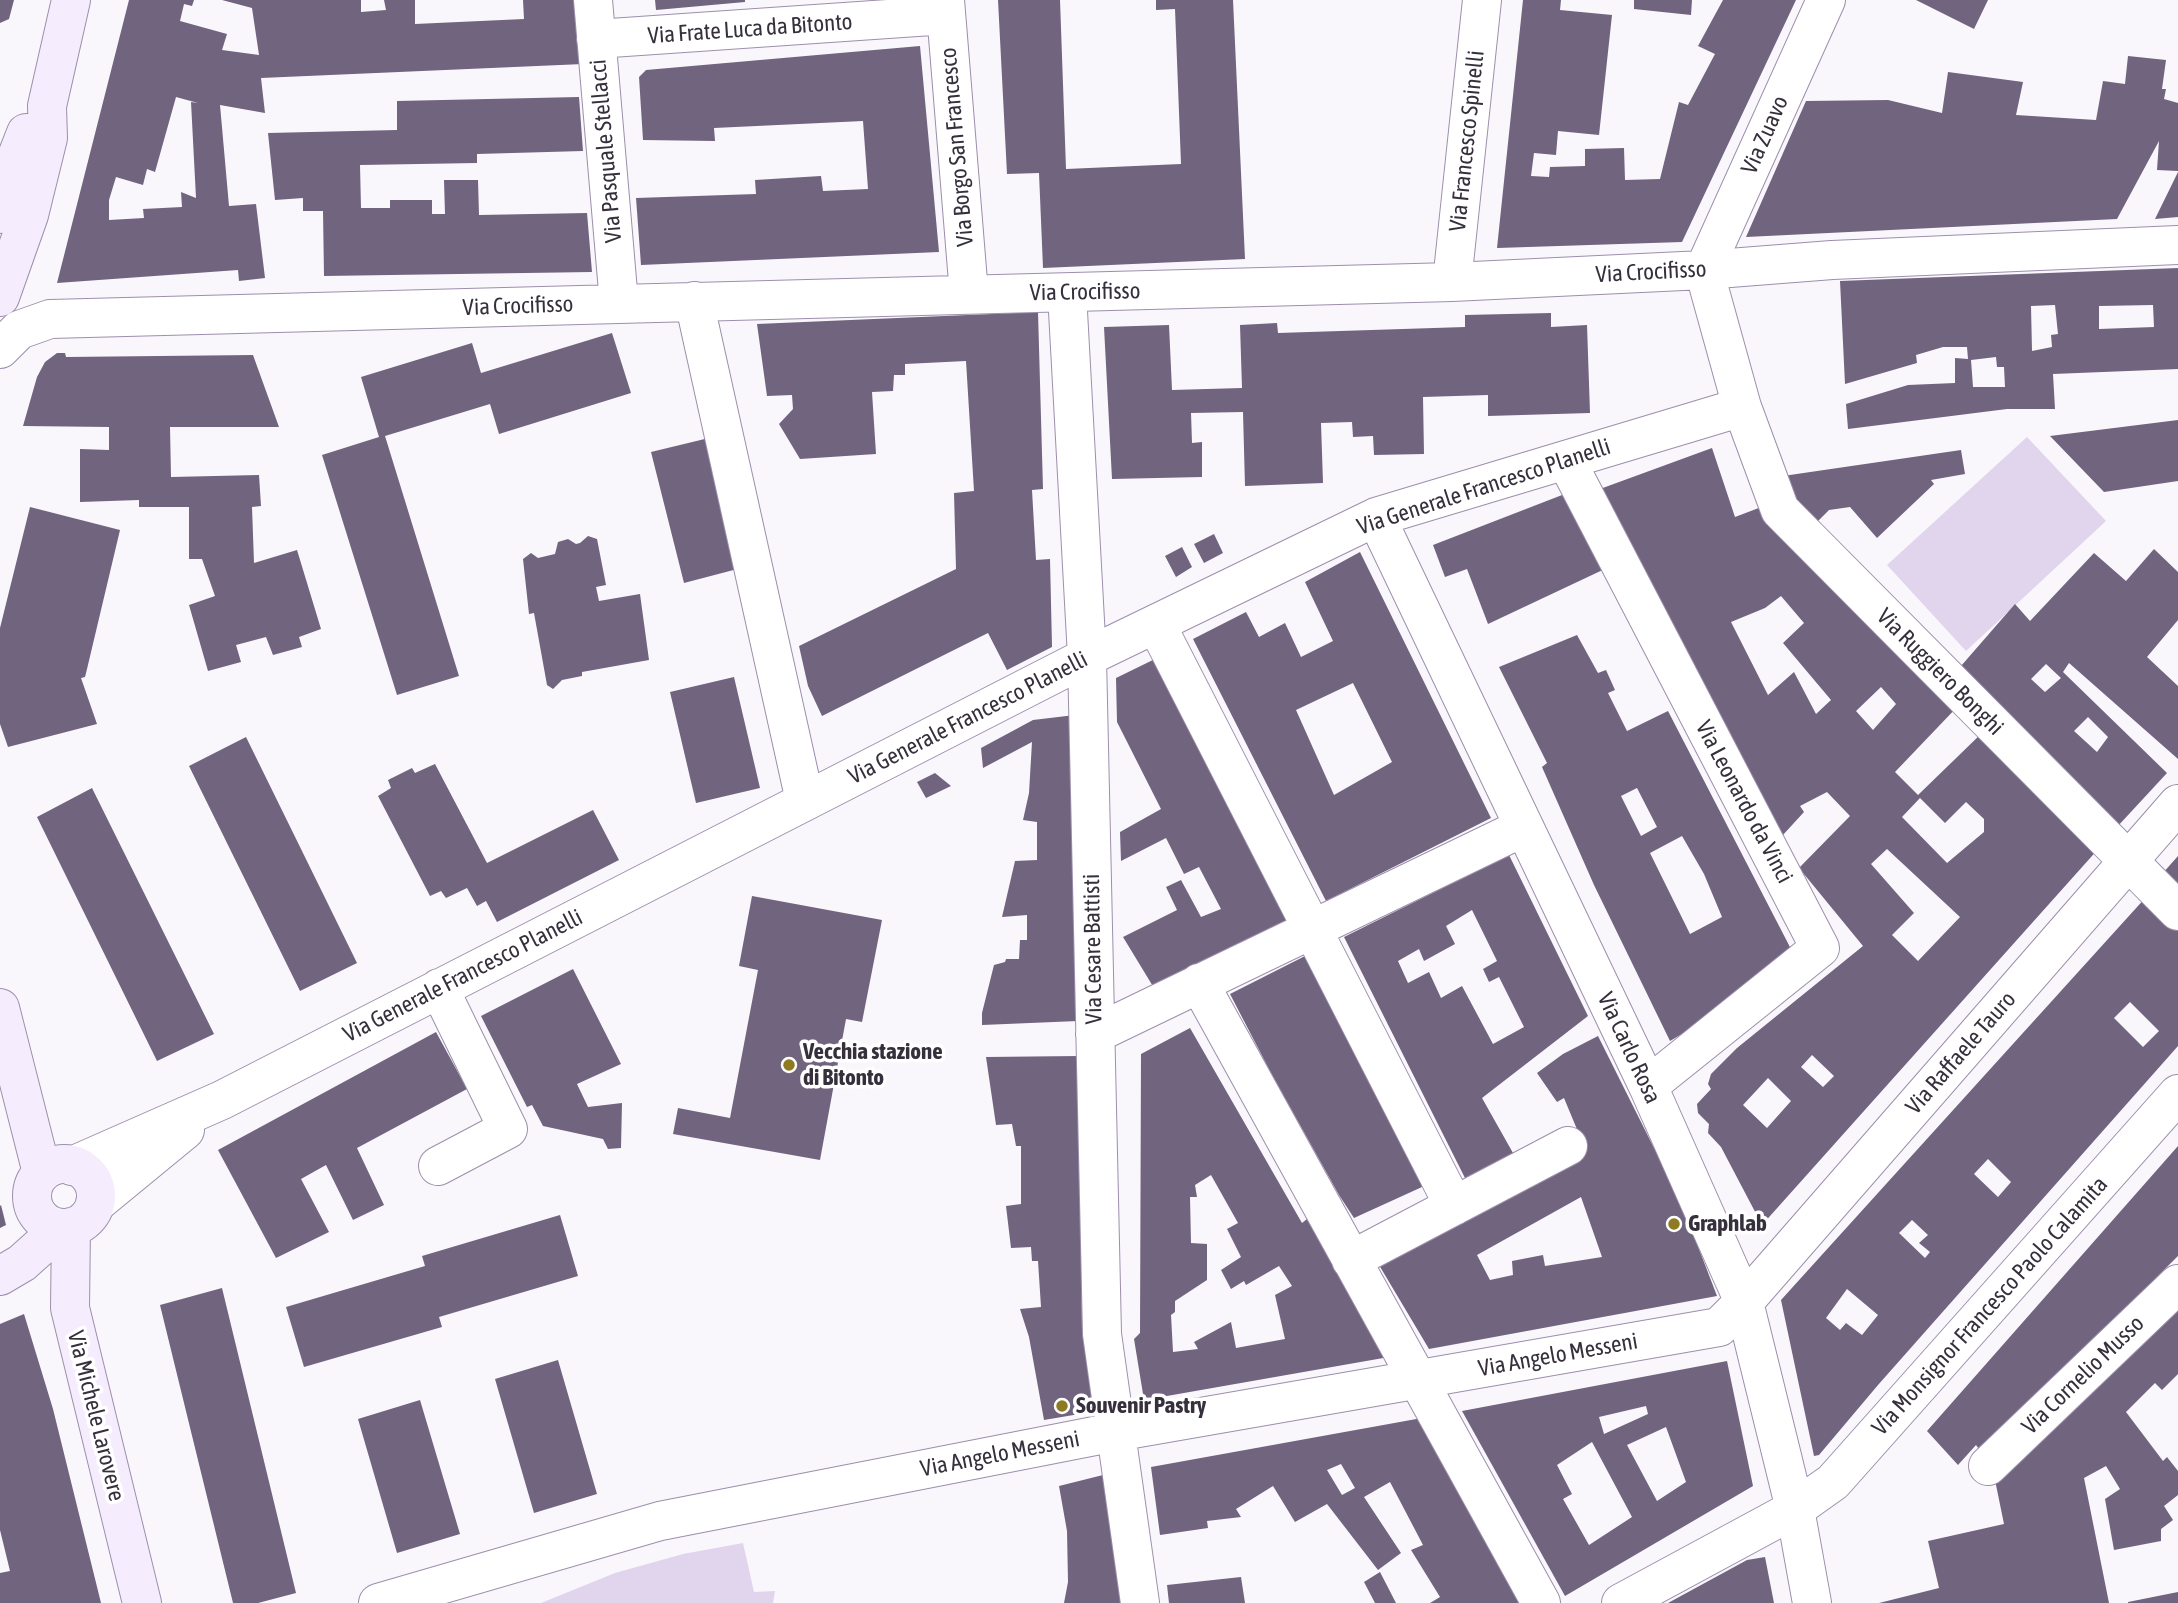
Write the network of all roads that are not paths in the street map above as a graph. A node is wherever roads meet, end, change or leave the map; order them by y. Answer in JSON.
{"nodes":[{"id":1,"x":71,"y":0,"type":"edge"},
{"id":2,"x":593,"y":0,"type":"edge"},
{"id":3,"x":1482,"y":0,"type":"edge"},
{"id":4,"x":1826,"y":0,"type":"edge"},
{"id":5,"x":946,"y":8,"type":"edge"},
{"id":6,"x":596,"y":39,"type":"junction"},
{"id":7,"x":47,"y":106,"type":"junction"},
{"id":8,"x":0,"y":214,"type":"edge"},
{"id":9,"x":2178,"y":245,"type":"edge"},
{"id":10,"x":1704,"y":270,"type":"junction"},
{"id":11,"x":1452,"y":282,"type":"junction"},
{"id":12,"x":1067,"y":293,"type":"junction"},
{"id":13,"x":969,"y":294,"type":"junction"},
{"id":14,"x":0,"y":297,"type":"edge"},
{"id":15,"x":694,"y":301,"type":"junction"},
{"id":16,"x":619,"y":303,"type":"junction"},
{"id":17,"x":0,"y":349,"type":"edge"},
{"id":18,"x":1742,"y":407,"type":"junction"},
{"id":19,"x":1566,"y":460,"type":"junction"},
{"id":20,"x":1376,"y":517,"type":"junction"},
{"id":21,"x":1156,"y":624,"type":"junction"},
{"id":22,"x":1087,"y":657,"type":"junction"},
{"id":23,"x":805,"y":800,"type":"junction"},
{"id":24,"x":2178,"y":804,"type":"edge"},
{"id":25,"x":1524,"y":827,"type":"junction"},
{"id":26,"x":2128,"y":861,"type":"junction"},
{"id":27,"x":2178,"y":911,"type":"edge"},
{"id":28,"x":1312,"y":929,"type":"junction"},
{"id":29,"x":1199,"y":983,"type":"junction"},
{"id":30,"x":439,"y":988,"type":"junction"},
{"id":31,"x":0,"y":1008,"type":"edge"},
{"id":32,"x":1095,"y":1034,"type":"junction"},
{"id":33,"x":1648,"y":1086,"type":"junction"},
{"id":34,"x":2178,"y":1094,"type":"edge"},
{"id":35,"x":222,"y":1100,"type":"junction"},
{"id":36,"x":1568,"y":1146,"type":"dead end"},
{"id":37,"x":438,"y":1166,"type":"dead end"},
{"id":38,"x":57,"y":1170,"type":"junction"},
{"id":39,"x":1454,"y":1206,"type":"junction"},
{"id":40,"x":76,"y":1220,"type":"junction"},
{"id":41,"x":1351,"y":1260,"type":"junction"},
{"id":42,"x":0,"y":1276,"type":"edge"},
{"id":43,"x":2178,"y":1284,"type":"edge"},
{"id":44,"x":1744,"y":1302,"type":"junction"},
{"id":45,"x":1417,"y":1380,"type":"junction"},
{"id":46,"x":1115,"y":1432,"type":"junction"},
{"id":47,"x":1988,"y":1466,"type":"dead end"},
{"id":48,"x":1795,"y":1509,"type":"junction"},
{"id":49,"x":142,"y":1603,"type":"edge"},
{"id":50,"x":378,"y":1603,"type":"edge"},
{"id":51,"x":1140,"y":1603,"type":"edge"},
{"id":52,"x":1541,"y":1603,"type":"edge"},
{"id":53,"x":1621,"y":1603,"type":"edge"},
{"id":54,"x":1812,"y":1603,"type":"edge"}],
"edges":[{"from":1,"to":7,"type":"street"},
{"from":2,"to":6,"type":"street","name":"Via Pasquale Stellacci"},
{"from":3,"to":11,"type":"street","name":"Via Francesco Spinelli"},
{"from":4,"to":10,"type":"street","name":"Via Zuavo"},
{"from":5,"to":6,"type":"street","name":"Via Frate Luca da Bitonto"},
{"from":5,"to":13,"type":"street","name":"Via Borgo San Francesco"},
{"from":6,"to":16,"type":"street","name":"Via Pasquale Stellacci"},
{"from":7,"to":8,"type":"street"},
{"from":7,"to":14,"type":"street"},
{"from":9,"to":10,"type":"street","name":"Via Crocifisso"},
{"from":10,"to":11,"type":"street","name":"Via Crocifisso"},
{"from":10,"to":18,"type":"street","name":"Via Ruggiero Bonghi"},
{"from":11,"to":12,"type":"street","name":"Via Crocifisso"},
{"from":12,"to":13,"type":"street","name":"Via Crocifisso"},
{"from":12,"to":22,"type":"street","name":"Via Cesare Battisti"},
{"from":13,"to":15,"type":"street","name":"Via Crocifisso"},
{"from":15,"to":16,"type":"street","name":"Via Crocifisso"},
{"from":15,"to":23,"type":"street"},
{"from":16,"to":17,"type":"street","name":"Via Crocifisso"},
{"from":18,"to":19,"type":"street","name":"Via Generale Francesco Planelli"},
{"from":18,"to":26,"type":"street","name":"Via Ruggiero Bonghi"},
{"from":19,"to":20,"type":"street","name":"Via Generale Francesco Planelli"},
{"from":19,"to":33,"type":"street","name":"Via Leonardo da Vinci"},
{"from":20,"to":21,"type":"street","name":"Via Generale Francesco Planelli"},
{"from":20,"to":25,"type":"street","name":"Via Carlo Rosa"},
{"from":21,"to":22,"type":"street","name":"Via Generale Francesco Planelli"},
{"from":21,"to":28,"type":"street"},
{"from":22,"to":23,"type":"street","name":"Via Generale Francesco Planelli"},
{"from":22,"to":32,"type":"street","name":"Via Cesare Battisti"},
{"from":23,"to":30,"type":"street","name":"Via Generale Francesco Planelli"},
{"from":24,"to":26,"type":"street","name":"Via Raffaele Tauro"},
{"from":25,"to":28,"type":"street"},
{"from":25,"to":33,"type":"street","name":"Via Carlo Rosa"},
{"from":26,"to":27,"type":"street","name":"Via Ruggiero Bonghi"},
{"from":26,"to":44,"type":"street","name":"Via Raffaele Tauro"},
{"from":28,"to":29,"type":"street"},
{"from":28,"to":39,"type":"street"},
{"from":29,"to":32,"type":"street"},
{"from":29,"to":41,"type":"street"},
{"from":30,"to":35,"type":"street","name":"Via Generale Francesco Planelli"},
{"from":30,"to":37,"type":"street"},
{"from":31,"to":38,"type":"street"},
{"from":32,"to":46,"type":"street","name":"Via Cesare Battisti"},
{"from":33,"to":44,"type":"street","name":"Via Carlo Rosa"},
{"from":34,"to":48,"type":"street","name":"Via Monsignor Francesco Paolo Calamita"},
{"from":35,"to":38,"type":"street","name":"Via Generale Francesco Planelli"},
{"from":35,"to":40,"type":"street","name":"Via Generale Francesco Planelli"},
{"from":36,"to":39,"type":"street"},
{"from":38,"to":40,"type":"street"},
{"from":38,"to":40,"type":"street"},
{"from":39,"to":41,"type":"street"},
{"from":40,"to":42,"type":"street","name":"Via Generale Francesco Planelli"},
{"from":40,"to":49,"type":"street","name":"Via Michele Larovere"},
{"from":41,"to":45,"type":"street"},
{"from":43,"to":47,"type":"street","name":"Via Cornelio Musso"},
{"from":44,"to":45,"type":"street","name":"Via Angelo Messeni"},
{"from":44,"to":48,"type":"street","name":"Via Carlo Rosa"},
{"from":45,"to":46,"type":"street","name":"Via Angelo Messeni"},
{"from":45,"to":52,"type":"street"},
{"from":46,"to":50,"type":"street","name":"Via Angelo Messeni"},
{"from":46,"to":51,"type":"street","name":"Via Cesare Battisti"},
{"from":48,"to":53,"type":"street","name":"Via Monsignor Francesco Paolo Calamita"},
{"from":48,"to":54,"type":"street","name":"Via Carlo Rosa"}]}
